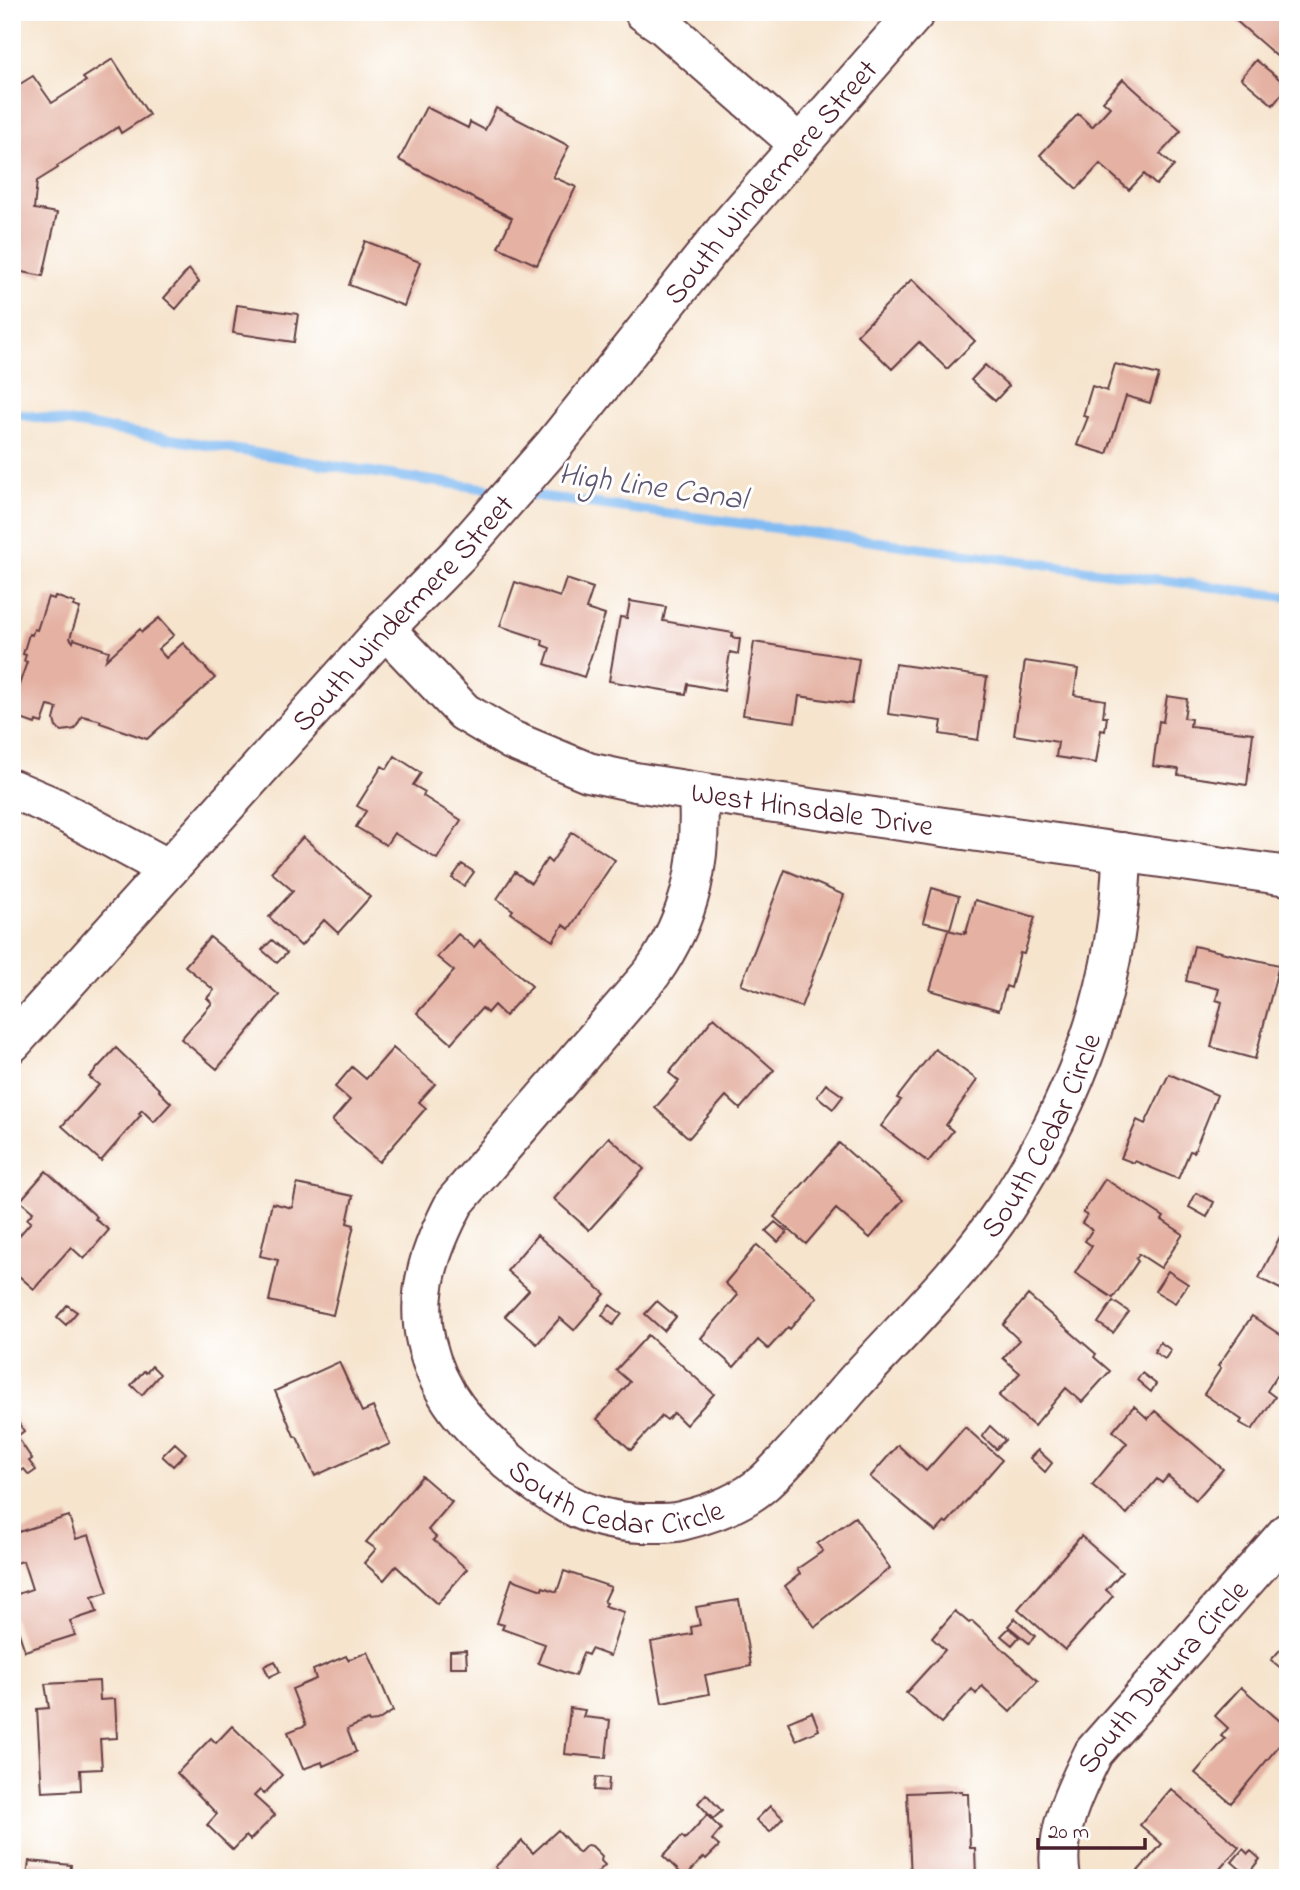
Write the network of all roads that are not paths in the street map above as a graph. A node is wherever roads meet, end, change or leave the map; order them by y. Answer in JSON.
{"nodes":[{"id":1,"x":643,"y":12,"type":"edge"},
{"id":2,"x":916,"y":12,"type":"edge"},
{"id":3,"x":800,"y":145,"type":"junction"},
{"id":4,"x":385,"y":629,"type":"junction"},
{"id":5,"x":12,"y":789,"type":"edge"},
{"id":6,"x":698,"y":792,"type":"junction"},
{"id":7,"x":1122,"y":852,"type":"junction"},
{"id":8,"x":169,"y":869,"type":"junction"},
{"id":9,"x":1288,"y":876,"type":"edge"},
{"id":10,"x":12,"y":1042,"type":"edge"},
{"id":11,"x":1288,"y":1532,"type":"edge"},
{"id":12,"x":1061,"y":1878,"type":"edge"}],
"edges":[{"from":1,"to":3,"type":"street"},
{"from":2,"to":3,"type":"street","name":"South Windermere Street"},
{"from":3,"to":4,"type":"street","name":"South Windermere Street"},
{"from":4,"to":6,"type":"street","name":"West Hinsdale Drive"},
{"from":4,"to":8,"type":"street","name":"South Windermere Street"},
{"from":5,"to":8,"type":"street"},
{"from":6,"to":7,"type":"street","name":"West Hinsdale Drive"},
{"from":6,"to":7,"type":"street","name":"South Cedar Circle"},
{"from":7,"to":9,"type":"street","name":"West Hinsdale Drive"},
{"from":8,"to":10,"type":"street","name":"South Windermere Street"},
{"from":11,"to":12,"type":"street","name":"South Datura Circle"}]}
